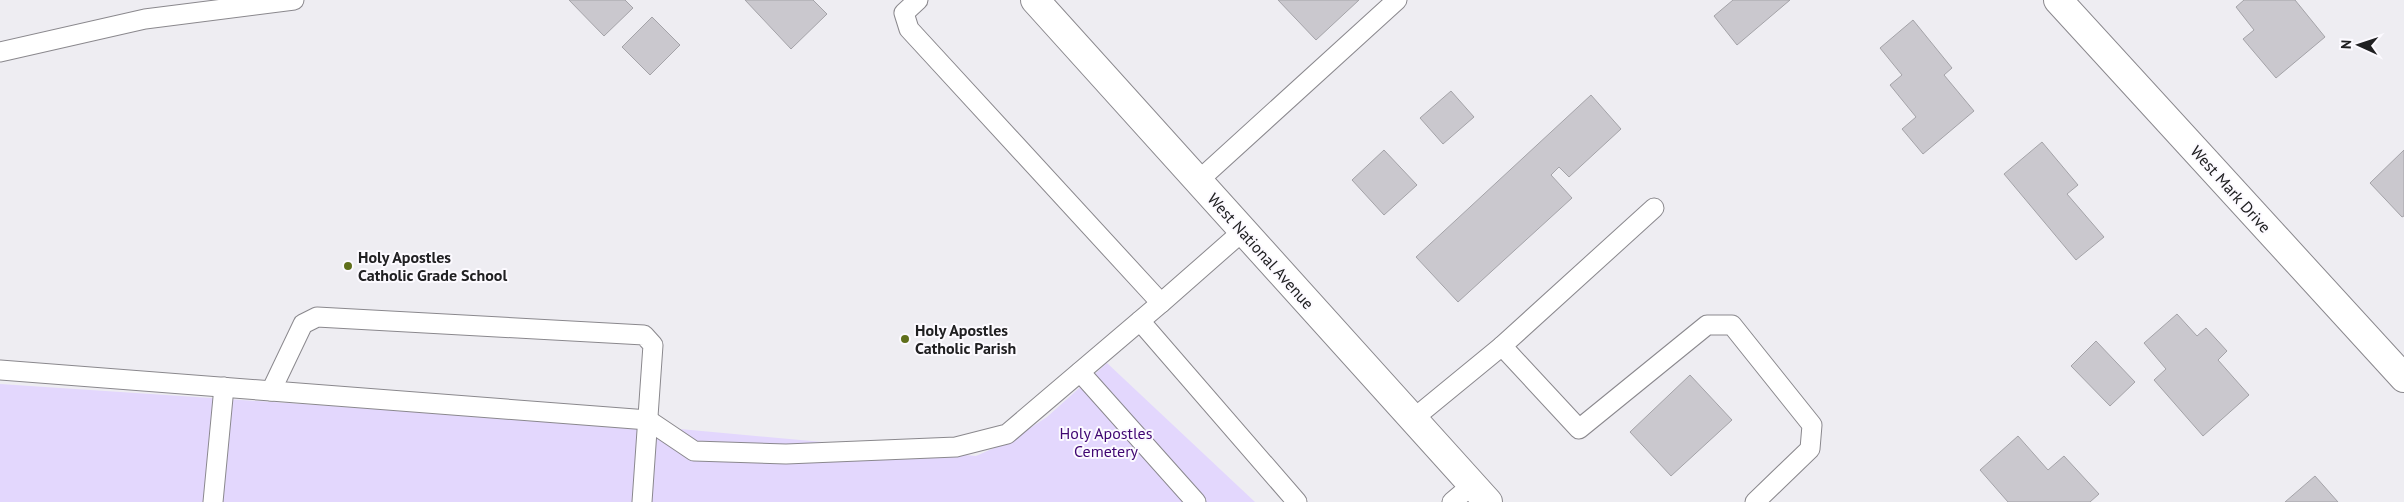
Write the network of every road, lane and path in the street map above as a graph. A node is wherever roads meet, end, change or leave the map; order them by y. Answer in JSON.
{"nodes":[{"id":1,"x":294,"y":0,"type":"edge"},
{"id":2,"x":918,"y":0,"type":"edge"},
{"id":3,"x":1035,"y":0,"type":"edge"},
{"id":4,"x":1397,"y":0,"type":"edge"},
{"id":5,"x":2058,"y":0,"type":"edge"},
{"id":6,"x":0,"y":52,"type":"edge"},
{"id":7,"x":1198,"y":180,"type":"junction"},
{"id":8,"x":1654,"y":208,"type":"dead end"},
{"id":9,"x":1243,"y":231,"type":"junction"},
{"id":10,"x":1161,"y":303,"type":"junction"},
{"id":11,"x":1140,"y":321,"type":"junction"},
{"id":12,"x":1502,"y":346,"type":"junction"},
{"id":13,"x":0,"y":370,"type":"edge"},
{"id":14,"x":1080,"y":372,"type":"junction"},
{"id":15,"x":2404,"y":378,"type":"edge"},
{"id":16,"x":224,"y":387,"type":"junction"},
{"id":17,"x":271,"y":391,"type":"junction"},
{"id":18,"x":1413,"y":419,"type":"junction"},
{"id":19,"x":648,"y":420,"type":"junction"},
{"id":20,"x":1480,"y":493,"type":"edge"},
{"id":21,"x":213,"y":502,"type":"edge"},
{"id":22,"x":642,"y":502,"type":"edge"},
{"id":23,"x":1196,"y":502,"type":"edge"},
{"id":24,"x":1297,"y":502,"type":"edge"},
{"id":25,"x":1452,"y":502,"type":"edge"},
{"id":26,"x":1754,"y":502,"type":"edge"}],
"edges":[{"from":1,"to":6,"type":"lane"},
{"from":2,"to":10,"type":"lane"},
{"from":3,"to":7,"type":"main road","name":"West National Avenue"},
{"from":4,"to":7,"type":"lane"},
{"from":5,"to":15,"type":"main road","name":"West Mark Drive"},
{"from":7,"to":9,"type":"main road","name":"West National Avenue"},
{"from":8,"to":12,"type":"lane"},
{"from":9,"to":10,"type":"lane"},
{"from":9,"to":18,"type":"main road","name":"West National Avenue"},
{"from":10,"to":11,"type":"lane"},
{"from":11,"to":14,"type":"lane"},
{"from":11,"to":24,"type":"lane"},
{"from":12,"to":18,"type":"lane"},
{"from":12,"to":26,"type":"lane"},
{"from":13,"to":16,"type":"lane"},
{"from":14,"to":19,"type":"lane"},
{"from":14,"to":23,"type":"lane"},
{"from":16,"to":17,"type":"lane"},
{"from":16,"to":21,"type":"lane"},
{"from":17,"to":19,"type":"lane"},
{"from":17,"to":19,"type":"lane"},
{"from":18,"to":20,"type":"main road","name":"West National Avenue"},
{"from":19,"to":22,"type":"lane"},
{"from":20,"to":25,"type":"lane"}]}
